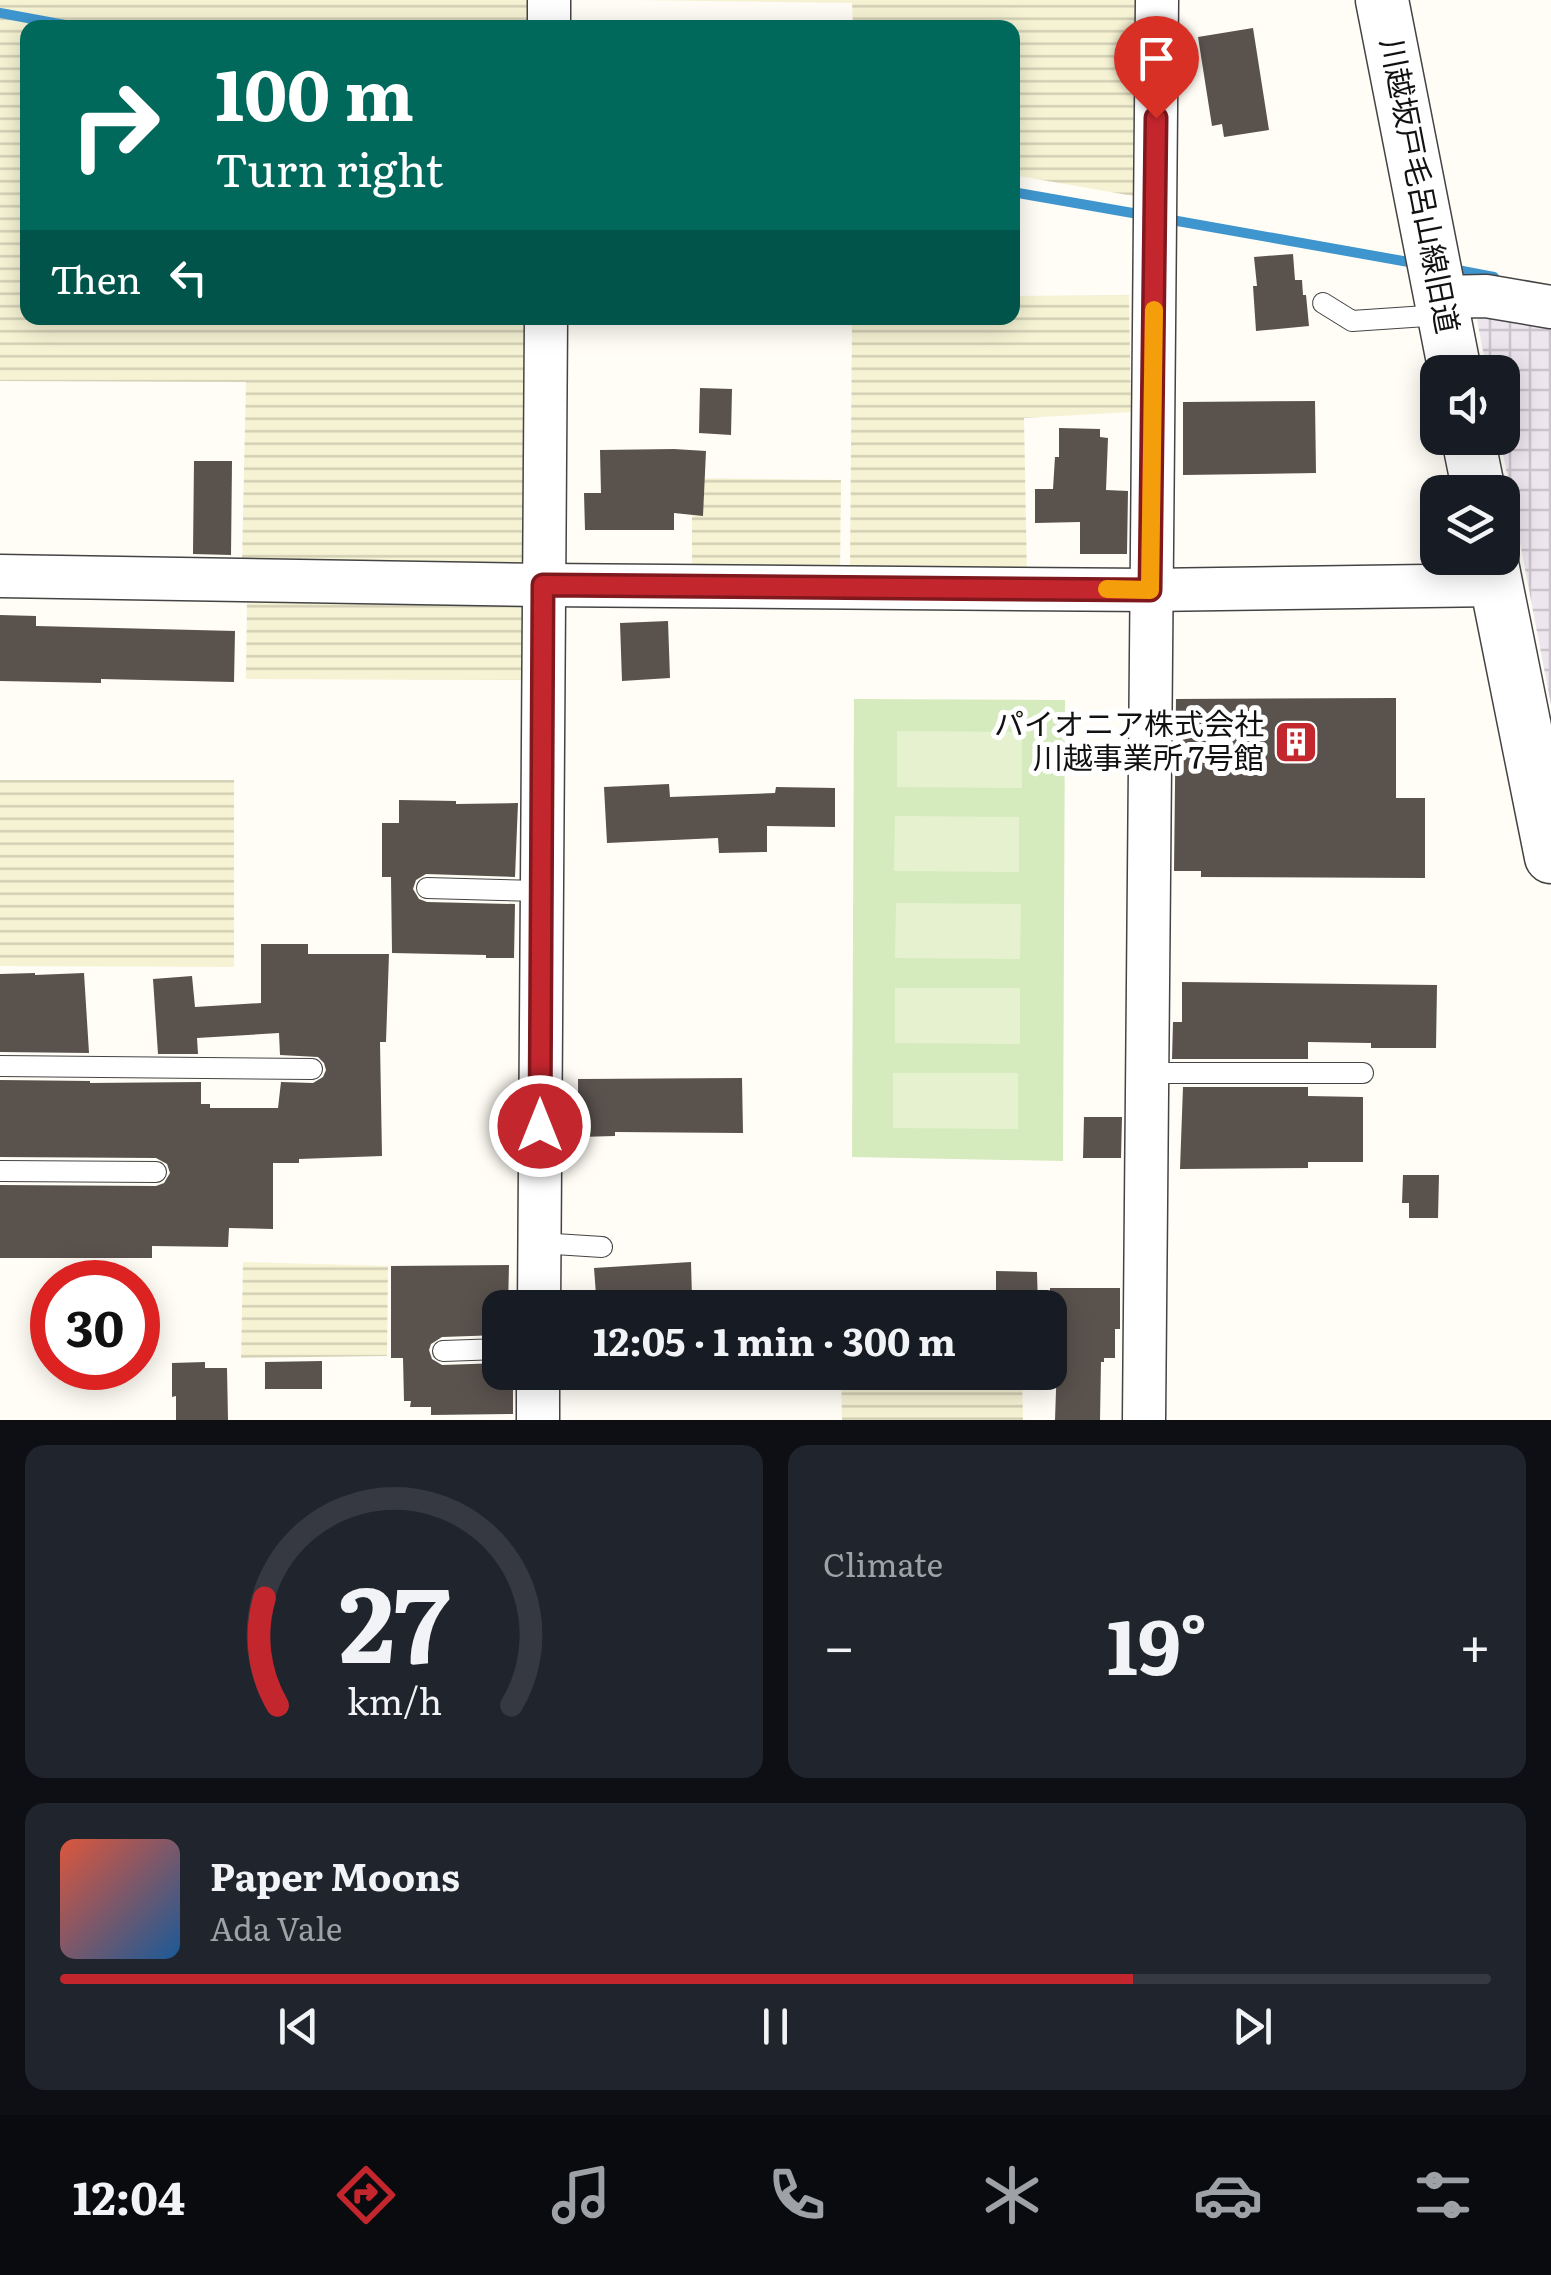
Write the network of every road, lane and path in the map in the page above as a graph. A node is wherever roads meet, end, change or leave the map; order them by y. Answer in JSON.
{"nodes":[{"id":1,"x":1157,"y":0,"type":"edge"},
{"id":2,"x":1382,"y":0,"type":"edge"},
{"id":3,"x":1439,"y":286,"type":"junction"},
{"id":4,"x":1323,"y":303,"type":"dead end"},
{"id":5,"x":1551,"y":307,"type":"edge"},
{"id":6,"x":546,"y":325,"type":"edge"},
{"id":7,"x":1453,"y":355,"type":"edge"},
{"id":8,"x":1422,"y":575,"type":"edge"},
{"id":9,"x":1495,"y":575,"type":"edge"},
{"id":10,"x":0,"y":576,"type":"edge"},
{"id":11,"x":543,"y":585,"type":"junction"},
{"id":12,"x":1150,"y":590,"type":"junction"},
{"id":13,"x":1551,"y":856,"type":"edge"},
{"id":14,"x":427,"y":888,"type":"dead end"},
{"id":15,"x":542,"y":891,"type":"junction"},
{"id":16,"x":0,"y":1066,"type":"edge"},
{"id":17,"x":312,"y":1069,"type":"dead end"},
{"id":18,"x":1147,"y":1072,"type":"junction"},
{"id":19,"x":1364,"y":1073,"type":"dead end"},
{"id":20,"x":0,"y":1171,"type":"edge"},
{"id":21,"x":156,"y":1172,"type":"dead end"},
{"id":22,"x":539,"y":1243,"type":"junction"},
{"id":23,"x":602,"y":1247,"type":"dead end"},
{"id":24,"x":539,"y":1290,"type":"edge"},
{"id":25,"x":482,"y":1349,"type":"edge"},
{"id":26,"x":443,"y":1350,"type":"dead end"},
{"id":27,"x":538,"y":1390,"type":"edge"},
{"id":28,"x":538,"y":1420,"type":"edge"},
{"id":29,"x":1144,"y":1420,"type":"edge"}],
"edges":[{"from":1,"to":12,"type":"street"},
{"from":2,"to":3,"type":"street","name":"川越坂戸毛呂山線旧道"},
{"from":3,"to":4,"type":"lane"},
{"from":3,"to":5,"type":"street"},
{"from":3,"to":7,"type":"street","name":"川越坂戸毛呂山線旧道"},
{"from":6,"to":11,"type":"street"},
{"from":8,"to":12,"type":"street"},
{"from":9,"to":13,"type":"street"},
{"from":10,"to":11,"type":"street"},
{"from":11,"to":12,"type":"street"},
{"from":11,"to":15,"type":"street"},
{"from":12,"to":18,"type":"street"},
{"from":14,"to":15,"type":"lane"},
{"from":15,"to":22,"type":"street"},
{"from":16,"to":17,"type":"lane"},
{"from":18,"to":19,"type":"lane"},
{"from":18,"to":29,"type":"street"},
{"from":20,"to":21,"type":"lane"},
{"from":22,"to":23,"type":"lane"},
{"from":22,"to":24,"type":"street"},
{"from":25,"to":26,"type":"lane"},
{"from":27,"to":28,"type":"street"}]}
